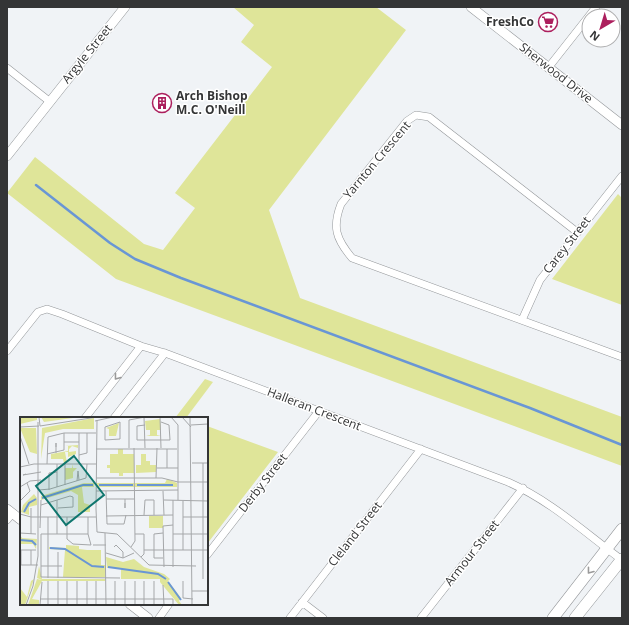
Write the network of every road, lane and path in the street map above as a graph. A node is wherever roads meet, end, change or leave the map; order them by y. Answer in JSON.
{"nodes":[{"id":1,"x":125,"y":7,"type":"edge"},
{"id":2,"x":471,"y":7,"type":"edge"},
{"id":3,"x":581,"y":26,"type":"edge"},
{"id":4,"x":7,"y":68,"type":"edge"},
{"id":5,"x":548,"y":68,"type":"junction"},
{"id":6,"x":49,"y":101,"type":"junction"},
{"id":7,"x":622,"y":125,"type":"edge"},
{"id":8,"x":7,"y":156,"type":"edge"},
{"id":9,"x":622,"y":176,"type":"edge"},
{"id":10,"x":577,"y":232,"type":"junction"},
{"id":11,"x":522,"y":320,"type":"junction"},
{"id":12,"x":141,"y":346,"type":"junction"},
{"id":13,"x":7,"y":351,"type":"edge"},
{"id":14,"x":165,"y":353,"type":"junction"},
{"id":15,"x":622,"y":357,"type":"edge"},
{"id":16,"x":319,"y":411,"type":"junction"},
{"id":17,"x":86,"y":417,"type":"edge"},
{"id":18,"x":115,"y":417,"type":"edge"},
{"id":19,"x":421,"y":449,"type":"junction"},
{"id":20,"x":523,"y":488,"type":"junction"},
{"id":21,"x":9,"y":514,"type":"edge"},
{"id":22,"x":20,"y":520,"type":"edge"},
{"id":23,"x":622,"y":529,"type":"edge"},
{"id":24,"x":607,"y":549,"type":"junction"},
{"id":25,"x":208,"y":554,"type":"edge"},
{"id":26,"x":622,"y":559,"type":"edge"},
{"id":27,"x":302,"y":602,"type":"junction"},
{"id":28,"x":131,"y":605,"type":"edge"},
{"id":29,"x":168,"y":605,"type":"edge"},
{"id":30,"x":148,"y":618,"type":"edge"},
{"id":31,"x":158,"y":618,"type":"edge"},
{"id":32,"x":290,"y":618,"type":"edge"},
{"id":33,"x":323,"y":618,"type":"edge"},
{"id":34,"x":421,"y":618,"type":"edge"},
{"id":35,"x":553,"y":618,"type":"edge"},
{"id":36,"x":575,"y":618,"type":"edge"}],
"edges":[{"from":1,"to":6,"type":"street","name":"Argyle Street"},
{"from":2,"to":5,"type":"street","name":"Sherwood Drive"},
{"from":3,"to":5,"type":"street"},
{"from":4,"to":6,"type":"street"},
{"from":5,"to":7,"type":"street","name":"Sherwood Drive"},
{"from":6,"to":8,"type":"street","name":"Argyle Street"},
{"from":9,"to":10,"type":"street","name":"Carey Street"},
{"from":10,"to":11,"type":"street","name":"Carey Street"},
{"from":10,"to":11,"type":"street","name":"Yarnton Crescent"},
{"from":11,"to":15,"type":"street","name":"Yarnton Crescent"},
{"from":12,"to":13,"type":"street","name":"Halleran Crescent"},
{"from":12,"to":14,"type":"street","name":"Halleran Crescent"},
{"from":12,"to":17,"type":"street","one_way":true},
{"from":14,"to":16,"type":"street","name":"Halleran Crescent"},
{"from":14,"to":18,"type":"street"},
{"from":16,"to":19,"type":"street","name":"Halleran Crescent"},
{"from":16,"to":25,"type":"street","name":"Derby Street"},
{"from":19,"to":20,"type":"street","name":"Halleran Crescent"},
{"from":19,"to":27,"type":"street","name":"Cleland Street"},
{"from":20,"to":24,"type":"street","name":"Halleran Crescent"},
{"from":20,"to":34,"type":"street","name":"Armour Street"},
{"from":21,"to":22,"type":"street"},
{"from":23,"to":24,"type":"main road"},
{"from":24,"to":26,"type":"street","name":"Halleran Crescent"},
{"from":24,"to":35,"type":"main road","one_way":true},
{"from":26,"to":36,"type":"main road"},
{"from":27,"to":32,"type":"street","name":"Cleland Street"},
{"from":27,"to":33,"type":"street"},
{"from":28,"to":30,"type":"street"},
{"from":29,"to":31,"type":"street"}]}
